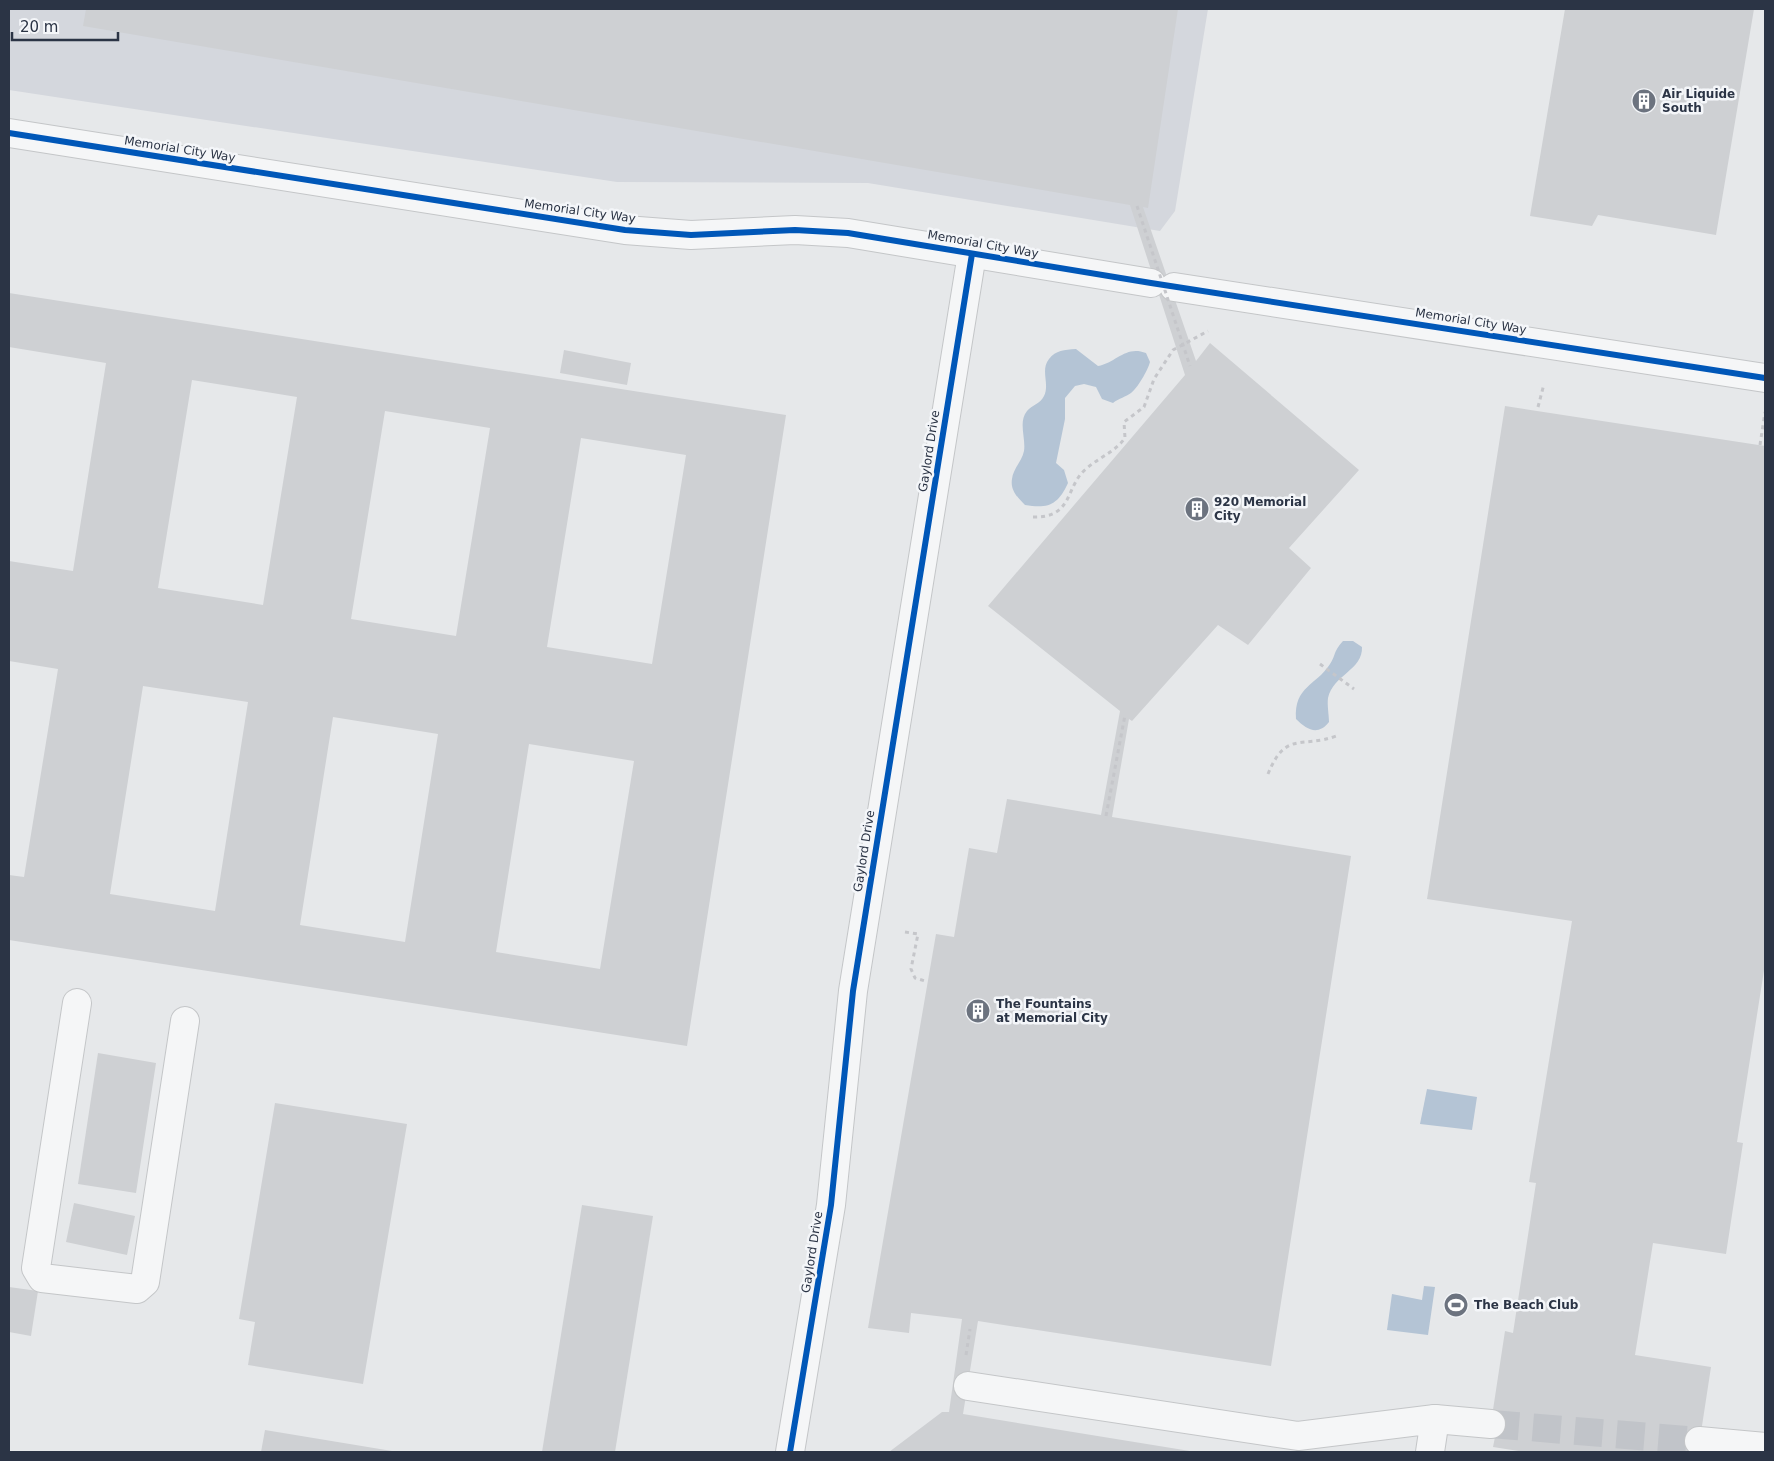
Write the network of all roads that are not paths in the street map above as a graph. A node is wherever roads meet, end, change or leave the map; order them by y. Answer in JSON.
{"nodes":[{"id":1,"x":9,"y":133,"type":"edge"},
{"id":2,"x":972,"y":254,"type":"junction"},
{"id":3,"x":1765,"y":378,"type":"edge"},
{"id":4,"x":77,"y":1003,"type":"dead end"},
{"id":5,"x":184,"y":1021,"type":"dead end"},
{"id":6,"x":968,"y":1386,"type":"dead end"},
{"id":7,"x":1435,"y":1420,"type":"junction"},
{"id":8,"x":1491,"y":1424,"type":"tunnel mouth"},
{"id":9,"x":1699,"y":1440,"type":"tunnel mouth"},
{"id":10,"x":1765,"y":1447,"type":"edge"},
{"id":11,"x":790,"y":1452,"type":"edge"},
{"id":12,"x":1430,"y":1452,"type":"edge"}],
"edges":[{"from":1,"to":2,"type":"street","name":"Memorial City Way"},
{"from":2,"to":3,"type":"street","name":"Memorial City Way"},
{"from":2,"to":11,"type":"street","name":"Gaylord Drive"},
{"from":4,"to":5,"type":"street"},
{"from":6,"to":7,"type":"street"},
{"from":7,"to":8,"type":"street"},
{"from":7,"to":12,"type":"street"},
{"from":9,"to":10,"type":"street"}]}
